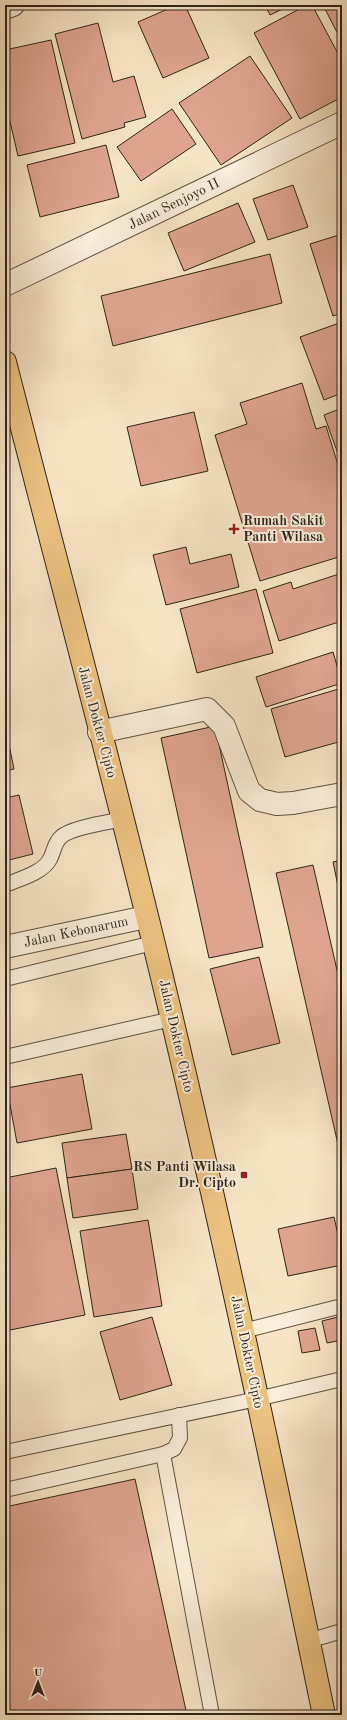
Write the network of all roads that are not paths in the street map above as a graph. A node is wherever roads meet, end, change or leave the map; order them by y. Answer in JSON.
{"nodes":[{"id":1,"x":13,"y":5,"type":"edge"},
{"id":2,"x":5,"y":8,"type":"edge"},
{"id":3,"x":342,"y":123,"type":"edge"},
{"id":4,"x":5,"y":285,"type":"edge"},
{"id":5,"x":5,"y":362,"type":"edge"},
{"id":6,"x":100,"y":732,"type":"junction"},
{"id":7,"x":342,"y":794,"type":"edge"},
{"id":8,"x":123,"y":819,"type":"junction"},
{"id":9,"x":5,"y":885,"type":"edge"},
{"id":10,"x":146,"y":917,"type":"junction"},
{"id":11,"x":153,"y":943,"type":"junction"},
{"id":12,"x":5,"y":948,"type":"edge"},
{"id":13,"x":5,"y":979,"type":"edge"},
{"id":14,"x":172,"y":1019,"type":"junction"},
{"id":15,"x":5,"y":1057,"type":"edge"},
{"id":16,"x":342,"y":1306,"type":"edge"},
{"id":17,"x":243,"y":1331,"type":"junction"},
{"id":18,"x":342,"y":1379,"type":"edge"},
{"id":19,"x":257,"y":1399,"type":"junction"},
{"id":20,"x":179,"y":1415,"type":"junction"},
{"id":21,"x":5,"y":1452,"type":"edge"},
{"id":22,"x":163,"y":1454,"type":"junction"},
{"id":23,"x":5,"y":1490,"type":"edge"},
{"id":24,"x":342,"y":1631,"type":"edge"},
{"id":25,"x":308,"y":1641,"type":"junction"},
{"id":26,"x":212,"y":1715,"type":"edge"},
{"id":27,"x":324,"y":1715,"type":"edge"}],
"edges":[{"from":1,"to":2,"type":"street"},
{"from":3,"to":4,"type":"street","name":"Jalan Senjoyo II"},
{"from":5,"to":6,"type":"highway","name":"Jalan Dokter Cipto"},
{"from":6,"to":7,"type":"street"},
{"from":6,"to":8,"type":"highway","name":"Jalan Dokter Cipto"},
{"from":8,"to":9,"type":"lane"},
{"from":8,"to":10,"type":"highway","name":"Jalan Dokter Cipto"},
{"from":10,"to":11,"type":"highway","name":"Jalan Dokter Cipto"},
{"from":10,"to":12,"type":"street","name":"Jalan Kebonarum"},
{"from":11,"to":13,"type":"lane"},
{"from":11,"to":14,"type":"highway","name":"Jalan Dokter Cipto"},
{"from":14,"to":15,"type":"lane"},
{"from":14,"to":17,"type":"highway","name":"Jalan Dokter Cipto"},
{"from":16,"to":17,"type":"lane"},
{"from":17,"to":19,"type":"highway","name":"Jalan Dokter Cipto"},
{"from":18,"to":19,"type":"lane"},
{"from":19,"to":20,"type":"lane"},
{"from":19,"to":25,"type":"highway","name":"Jalan Dokter Cipto"},
{"from":20,"to":21,"type":"lane"},
{"from":20,"to":22,"type":"lane"},
{"from":22,"to":23,"type":"lane"},
{"from":22,"to":26,"type":"lane"},
{"from":24,"to":25,"type":"lane"},
{"from":25,"to":27,"type":"highway","name":"Jalan Dokter Cipto"}]}
